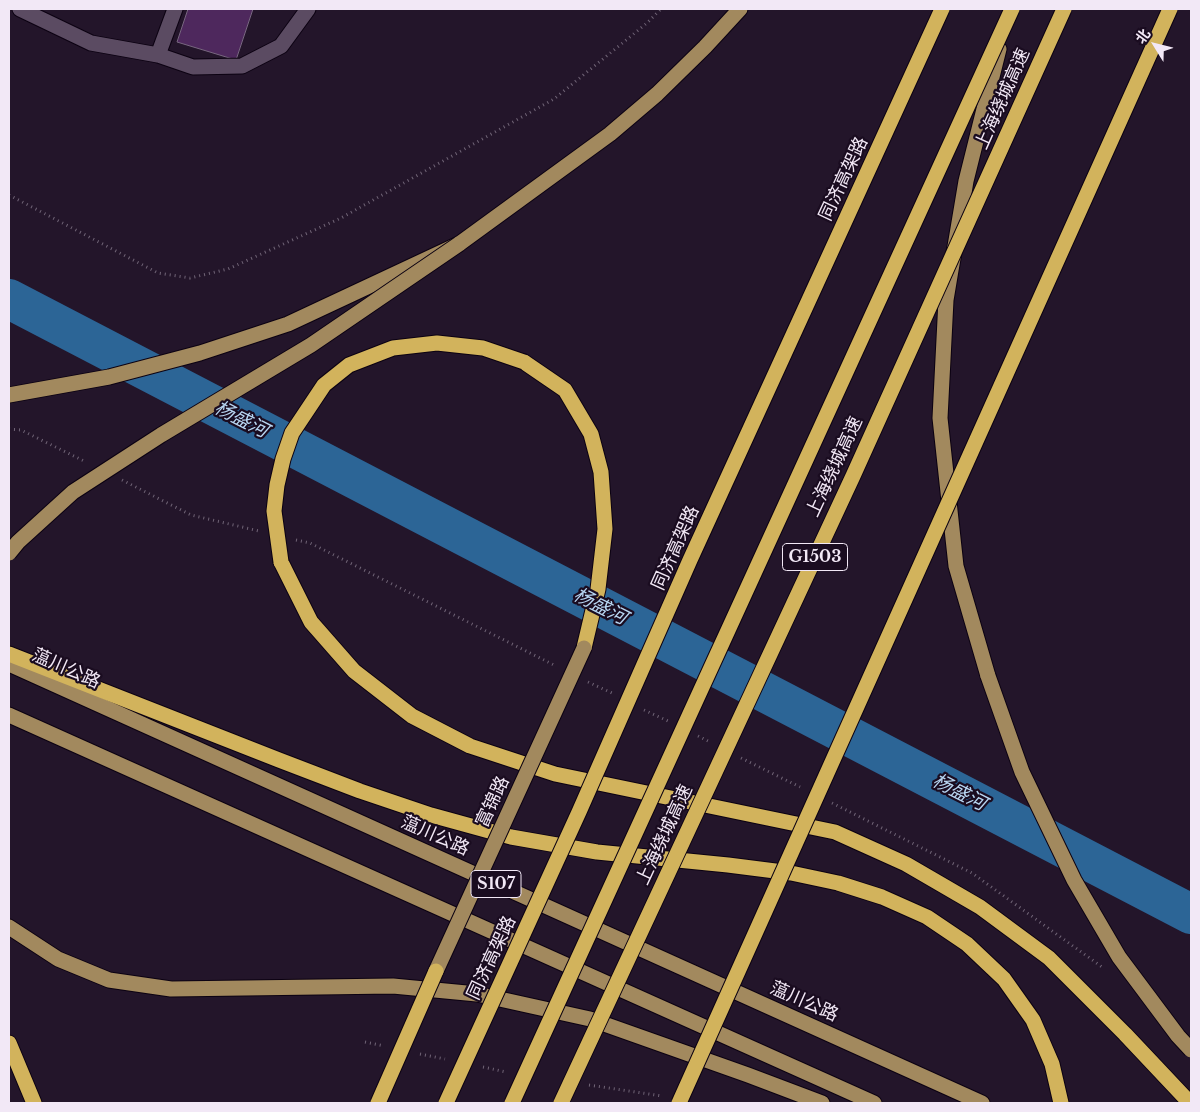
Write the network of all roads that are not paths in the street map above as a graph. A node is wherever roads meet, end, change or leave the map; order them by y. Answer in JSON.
{"nodes":[{"id":1,"x":20,"y":9,"type":"edge"},
{"id":2,"x":175,"y":9,"type":"edge"},
{"id":3,"x":308,"y":9,"type":"edge"},
{"id":4,"x":740,"y":9,"type":"edge"},
{"id":5,"x":942,"y":9,"type":"edge"},
{"id":6,"x":1011,"y":9,"type":"edge"},
{"id":7,"x":1064,"y":9,"type":"edge"},
{"id":8,"x":1170,"y":9,"type":"edge"},
{"id":9,"x":158,"y":55,"type":"junction"},
{"id":10,"x":459,"y":244,"type":"junction"},
{"id":11,"x":9,"y":394,"type":"edge"},
{"id":12,"x":9,"y":553,"type":"edge"},
{"id":13,"x":584,"y":648,"type":"joint"},
{"id":14,"x":9,"y":654,"type":"edge"},
{"id":15,"x":9,"y":664,"type":"edge"},
{"id":16,"x":9,"y":715,"type":"edge"},
{"id":17,"x":9,"y":927,"type":"edge"},
{"id":18,"x":436,"y":971,"type":"joint"},
{"id":19,"x":9,"y":1044,"type":"edge"},
{"id":20,"x":1191,"y":1050,"type":"edge"},
{"id":21,"x":34,"y":1103,"type":"edge"},
{"id":22,"x":378,"y":1103,"type":"edge"},
{"id":23,"x":446,"y":1103,"type":"edge"},
{"id":24,"x":512,"y":1103,"type":"edge"},
{"id":25,"x":561,"y":1103,"type":"edge"},
{"id":26,"x":679,"y":1103,"type":"edge"},
{"id":27,"x":822,"y":1103,"type":"edge"},
{"id":28,"x":874,"y":1103,"type":"edge"},
{"id":29,"x":982,"y":1103,"type":"edge"},
{"id":30,"x":1062,"y":1103,"type":"edge"},
{"id":31,"x":1190,"y":1103,"type":"edge"}],
"edges":[{"from":1,"to":9,"type":"street"},
{"from":2,"to":9,"type":"street"},
{"from":3,"to":9,"type":"street"},
{"from":4,"to":10,"type":"main road"},
{"from":5,"to":23,"type":"highway","name":"同济高架路","bridge":true},
{"from":6,"to":20,"type":"main road","bridge":true},
{"from":6,"to":24,"type":"highway","name":"上海绕城高速","number":"G1503","bridge":true},
{"from":7,"to":25,"type":"highway","name":"上海绕城高速","number":"G1503","bridge":true},
{"from":8,"to":26,"type":"highway","bridge":true},
{"from":10,"to":11,"type":"main road","bridge":true},
{"from":10,"to":12,"type":"main road","bridge":true},
{"from":13,"to":18,"type":"main road","name":"富锦路","bridge":true},
{"from":13,"to":31,"type":"highway","bridge":true},
{"from":14,"to":30,"type":"highway"},
{"from":15,"to":29,"type":"main road","name":"蕰川公路","number":"S107"},
{"from":16,"to":28,"type":"main road","number":"S107"},
{"from":17,"to":27,"type":"main road"},
{"from":18,"to":22,"type":"highway","bridge":true},
{"from":19,"to":21,"type":"highway"}]}
